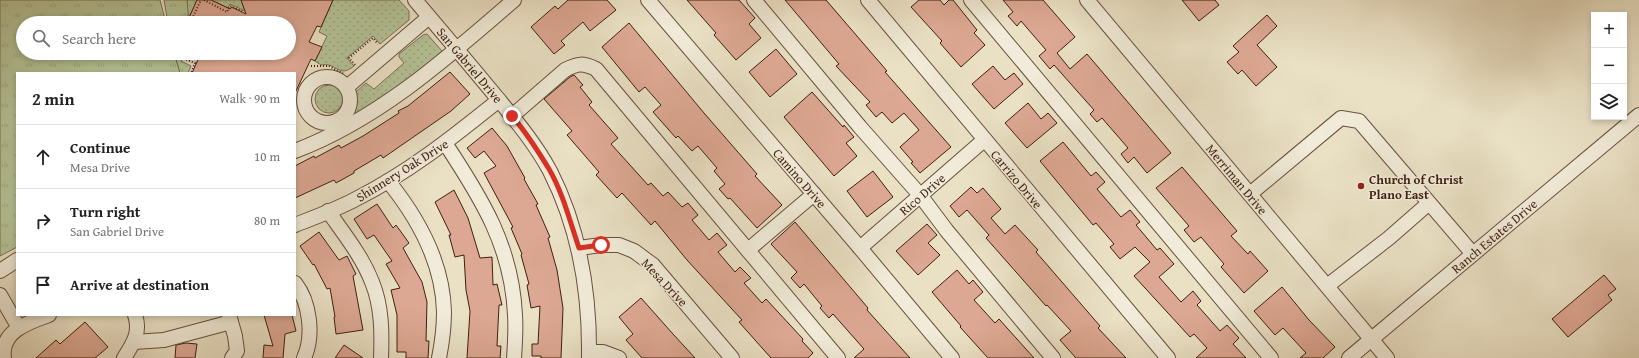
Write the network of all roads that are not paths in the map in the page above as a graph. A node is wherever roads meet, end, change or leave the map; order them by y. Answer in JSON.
{"nodes":[{"id":1,"x":415,"y":0,"type":"edge"},
{"id":2,"x":514,"y":0,"type":"edge"},
{"id":3,"x":648,"y":0,"type":"edge"},
{"id":4,"x":754,"y":0,"type":"edge"},
{"id":5,"x":868,"y":0,"type":"edge"},
{"id":6,"x":971,"y":0,"type":"edge"},
{"id":7,"x":1087,"y":0,"type":"edge"},
{"id":8,"x":429,"y":17,"type":"junction"},
{"id":9,"x":457,"y":49,"type":"junction"},
{"id":10,"x":347,"y":80,"type":"road end"},
{"id":11,"x":499,"y":100,"type":"junction"},
{"id":12,"x":1639,"y":115,"type":"edge"},
{"id":13,"x":512,"y":116,"type":"junction"},
{"id":14,"x":984,"y":140,"type":"junction"},
{"id":15,"x":445,"y":143,"type":"junction"},
{"id":16,"x":296,"y":151,"type":"edge"},
{"id":17,"x":388,"y":181,"type":"junction"},
{"id":18,"x":814,"y":194,"type":"junction"},
{"id":19,"x":1250,"y":194,"type":"junction"},
{"id":20,"x":920,"y":195,"type":"junction"},
{"id":21,"x":1430,"y":204,"type":"junction"},
{"id":22,"x":328,"y":211,"type":"junction"},
{"id":23,"x":296,"y":225,"type":"edge"},
{"id":24,"x":579,"y":248,"type":"junction"},
{"id":25,"x":860,"y":248,"type":"junction"},
{"id":26,"x":748,"y":250,"type":"junction"},
{"id":27,"x":1473,"y":254,"type":"junction"},
{"id":28,"x":16,"y":261,"type":"edge"},
{"id":29,"x":0,"y":271,"type":"edge"},
{"id":30,"x":296,"y":284,"type":"edge"},
{"id":31,"x":1327,"y":286,"type":"junction"},
{"id":32,"x":0,"y":295,"type":"edge"},
{"id":33,"x":46,"y":316,"type":"edge"},
{"id":34,"x":135,"y":316,"type":"edge"},
{"id":35,"x":230,"y":318,"type":"edge"},
{"id":36,"x":19,"y":328,"type":"junction"},
{"id":37,"x":1372,"y":339,"type":"junction"},
{"id":38,"x":134,"y":342,"type":"junction"},
{"id":39,"x":4,"y":351,"type":"edge"},
{"id":40,"x":589,"y":355,"type":"edge"},
{"id":41,"x":124,"y":358,"type":"edge"},
{"id":42,"x":232,"y":358,"type":"edge"},
{"id":43,"x":304,"y":358,"type":"edge"},
{"id":44,"x":380,"y":358,"type":"edge"},
{"id":45,"x":439,"y":358,"type":"edge"},
{"id":46,"x":514,"y":358,"type":"edge"},
{"id":47,"x":619,"y":358,"type":"edge"},
{"id":48,"x":732,"y":358,"type":"edge"},
{"id":49,"x":838,"y":358,"type":"edge"},
{"id":50,"x":952,"y":358,"type":"edge"},
{"id":51,"x":1053,"y":358,"type":"edge"},
{"id":52,"x":1168,"y":358,"type":"edge"},
{"id":53,"x":1271,"y":358,"type":"edge"},
{"id":54,"x":1349,"y":358,"type":"edge"},
{"id":55,"x":1387,"y":358,"type":"edge"}],
"edges":[{"from":1,"to":8,"type":"street","name":"San Gabriel Drive"},
{"from":2,"to":9,"type":"street"},
{"from":3,"to":18,"type":"street","name":"Camino Drive"},
{"from":4,"to":20,"type":"street"},
{"from":5,"to":14,"type":"street","name":"Carrizo Drive"},
{"from":6,"to":53,"type":"street"},
{"from":7,"to":19,"type":"street","name":"Merriman Drive"},
{"from":8,"to":9,"type":"street","name":"San Gabriel Drive"},
{"from":8,"to":10,"type":"street"},
{"from":9,"to":11,"type":"street","name":"San Gabriel Drive"},
{"from":9,"to":16,"type":"street"},
{"from":11,"to":13,"type":"street","name":"San Gabriel Drive"},
{"from":11,"to":15,"type":"street","name":"Shinnery Oak Drive"},
{"from":12,"to":27,"type":"street","name":"Ranch Estates Drive"},
{"from":13,"to":24,"type":"street","name":"San Gabriel Drive"},
{"from":13,"to":26,"type":"street"},
{"from":14,"to":20,"type":"street","name":"Rico Drive"},
{"from":14,"to":52,"type":"street","name":"Carrizo Drive"},
{"from":15,"to":17,"type":"street","name":"Shinnery Oak Drive"},
{"from":15,"to":46,"type":"street"},
{"from":17,"to":22,"type":"street","name":"Shinnery Oak Drive"},
{"from":17,"to":45,"type":"street"},
{"from":18,"to":25,"type":"street","name":"Camino Drive"},
{"from":18,"to":26,"type":"street"},
{"from":19,"to":21,"type":"street"},
{"from":19,"to":31,"type":"street","name":"Merriman Drive"},
{"from":20,"to":25,"type":"street","name":"Rico Drive"},
{"from":20,"to":51,"type":"street"},
{"from":21,"to":27,"type":"street"},
{"from":21,"to":31,"type":"street"},
{"from":22,"to":23,"type":"street","name":"Shinnery Oak Drive"},
{"from":22,"to":44,"type":"street"},
{"from":24,"to":40,"type":"street","name":"San Gabriel Drive"},
{"from":24,"to":48,"type":"street","name":"Mesa Drive"},
{"from":25,"to":50,"type":"street","name":"Camino Drive"},
{"from":26,"to":49,"type":"street"},
{"from":27,"to":37,"type":"street","name":"Ranch Estates Drive"},
{"from":28,"to":29,"type":"street"},
{"from":30,"to":43,"type":"street"},
{"from":31,"to":37,"type":"street","name":"Merriman Drive"},
{"from":32,"to":36,"type":"street"},
{"from":33,"to":36,"type":"street"},
{"from":34,"to":38,"type":"street"},
{"from":35,"to":38,"type":"street"},
{"from":35,"to":42,"type":"street"},
{"from":36,"to":39,"type":"street"},
{"from":37,"to":54,"type":"street","name":"Ranch Estates Drive"},
{"from":37,"to":55,"type":"street","name":"Merriman Drive"},
{"from":38,"to":41,"type":"street"},
{"from":40,"to":47,"type":"street"}]}
